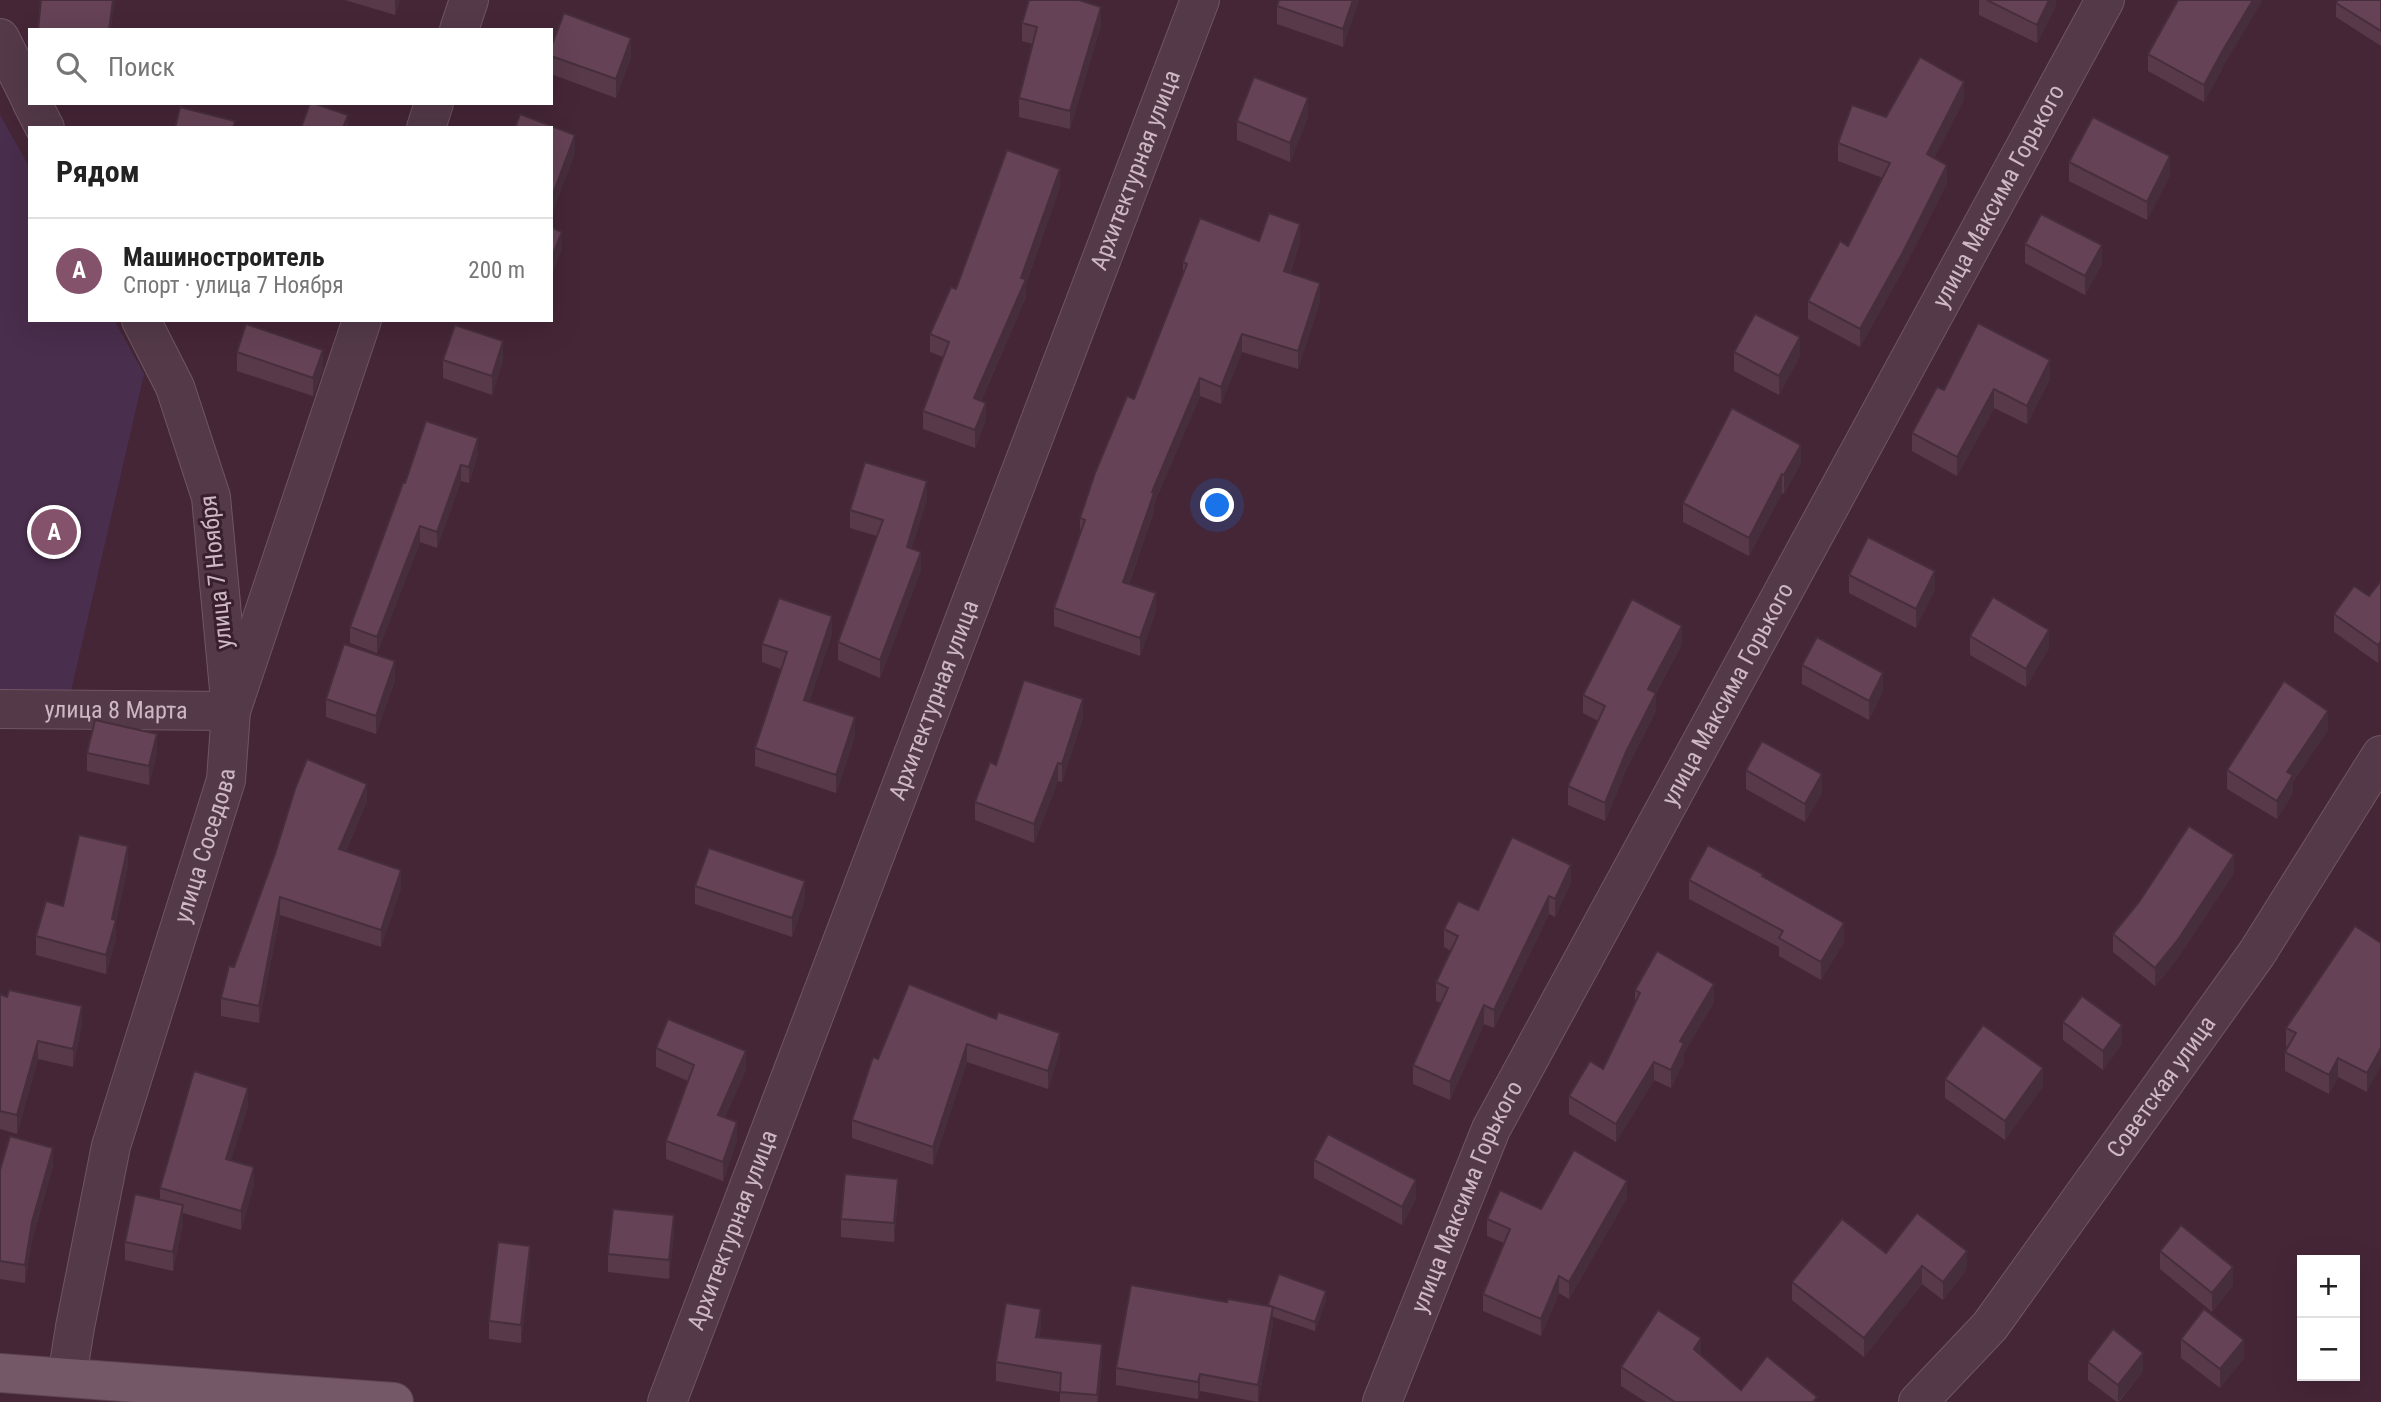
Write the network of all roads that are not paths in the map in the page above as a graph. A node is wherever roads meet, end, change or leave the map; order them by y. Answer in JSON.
{"nodes":[{"id":1,"x":469,"y":0,"type":"edge"},
{"id":2,"x":1200,"y":0,"type":"edge"},
{"id":3,"x":2105,"y":0,"type":"edge"},
{"id":4,"x":460,"y":28,"type":"edge"},
{"id":5,"x":0,"y":38,"type":"edge"},
{"id":6,"x":28,"y":94,"type":"edge"},
{"id":7,"x":34,"y":105,"type":"edge"},
{"id":8,"x":433,"y":105,"type":"edge"},
{"id":9,"x":44,"y":126,"type":"edge"},
{"id":10,"x":427,"y":126,"type":"edge"},
{"id":11,"x":142,"y":322,"type":"edge"},
{"id":12,"x":361,"y":322,"type":"edge"},
{"id":13,"x":0,"y":709,"type":"edge"},
{"id":14,"x":231,"y":710,"type":"junction"},
{"id":15,"x":2381,"y":755,"type":"edge"},
{"id":16,"x":0,"y":1373,"type":"edge"},
{"id":17,"x":67,"y":1377,"type":"junction"},
{"id":18,"x":394,"y":1402,"type":"edge"},
{"id":19,"x":667,"y":1402,"type":"edge"},
{"id":20,"x":1382,"y":1402,"type":"edge"},
{"id":21,"x":1918,"y":1402,"type":"edge"}],
"edges":[{"from":1,"to":4,"type":"street"},
{"from":2,"to":19,"type":"street","name":"Архитектурная улица"},
{"from":3,"to":20,"type":"street","name":"улица Максима Горького"},
{"from":5,"to":6,"type":"street"},
{"from":7,"to":9,"type":"street"},
{"from":8,"to":10,"type":"street"},
{"from":11,"to":14,"type":"street","name":"улица 7 Ноября"},
{"from":12,"to":14,"type":"street","name":"улица Соседова"},
{"from":13,"to":14,"type":"street","name":"улица 8 Марта"},
{"from":14,"to":17,"type":"street","name":"улица Соседова"},
{"from":15,"to":21,"type":"street","name":"Советская улица"},
{"from":16,"to":17,"type":"main road"},
{"from":17,"to":18,"type":"main road"}]}
